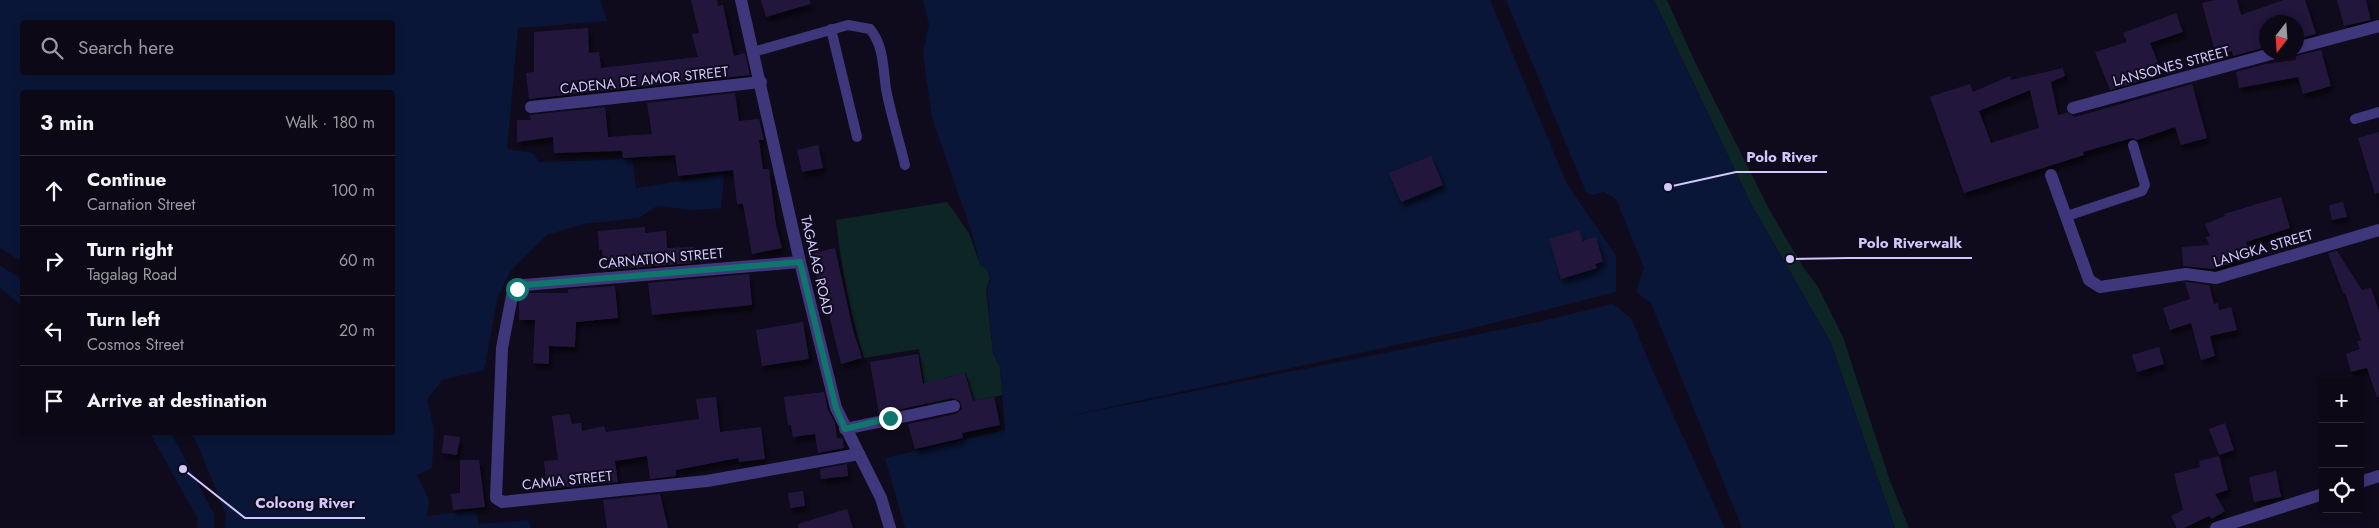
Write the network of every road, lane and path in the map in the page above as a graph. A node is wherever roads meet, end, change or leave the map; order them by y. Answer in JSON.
{"nodes":[{"id":1,"x":741,"y":0,"type":"edge"},
{"id":2,"x":2379,"y":26,"type":"edge"},
{"id":3,"x":831,"y":30,"type":"junction"},
{"id":4,"x":2304,"y":46,"type":"edge"},
{"id":5,"x":753,"y":52,"type":"junction"},
{"id":6,"x":2259,"y":57,"type":"edge"},
{"id":7,"x":760,"y":82,"type":"junction"},
{"id":8,"x":531,"y":107,"type":"dead end"},
{"id":9,"x":2073,"y":108,"type":"dead end"},
{"id":10,"x":2379,"y":112,"type":"edge"},
{"id":11,"x":2355,"y":119,"type":"dead end"},
{"id":12,"x":857,"y":137,"type":"dead end"},
{"id":13,"x":2133,"y":145,"type":"dead end"},
{"id":14,"x":905,"y":165,"type":"dead end"},
{"id":15,"x":2051,"y":175,"type":"dead end"},
{"id":16,"x":2067,"y":216,"type":"junction"},
{"id":17,"x":2379,"y":230,"type":"edge"},
{"id":18,"x":800,"y":262,"type":"junction"},
{"id":19,"x":524,"y":285,"type":"joint"},
{"id":20,"x":954,"y":406,"type":"dead end"},
{"id":21,"x":845,"y":429,"type":"junction"},
{"id":22,"x":859,"y":454,"type":"junction"},
{"id":23,"x":2379,"y":476,"type":"edge"},
{"id":24,"x":2364,"y":481,"type":"edge"},
{"id":25,"x":2319,"y":495,"type":"edge"},
{"id":26,"x":890,"y":528,"type":"edge"},
{"id":27,"x":2216,"y":528,"type":"edge"}],
"edges":[{"from":1,"to":5,"type":"street","name":"TAGALAG ROAD"},
{"from":2,"to":4,"type":"street"},
{"from":3,"to":5,"type":"lane"},
{"from":3,"to":12,"type":"lane"},
{"from":3,"to":14,"type":"lane"},
{"from":5,"to":7,"type":"street","name":"TAGALAG ROAD"},
{"from":6,"to":9,"type":"street","name":"LANSONES STREET"},
{"from":7,"to":8,"type":"street","name":"CADENA DE AMOR STREET"},
{"from":7,"to":18,"type":"street","name":"TAGALAG ROAD"},
{"from":10,"to":11,"type":"lane"},
{"from":13,"to":16,"type":"lane"},
{"from":15,"to":16,"type":"street","name":"LANGKA STREET"},
{"from":16,"to":17,"type":"street","name":"LANGKA STREET"},
{"from":18,"to":19,"type":"street","name":"CARNATION STREET"},
{"from":18,"to":21,"type":"street","name":"TAGALAG ROAD"},
{"from":19,"to":22,"type":"street","name":"CAMIA STREET"},
{"from":20,"to":21,"type":"street"},
{"from":21,"to":22,"type":"street","name":"TAGALAG ROAD"},
{"from":22,"to":26,"type":"street","name":"TAGALAG ROAD"},
{"from":23,"to":24,"type":"street"},
{"from":25,"to":27,"type":"street"}]}
